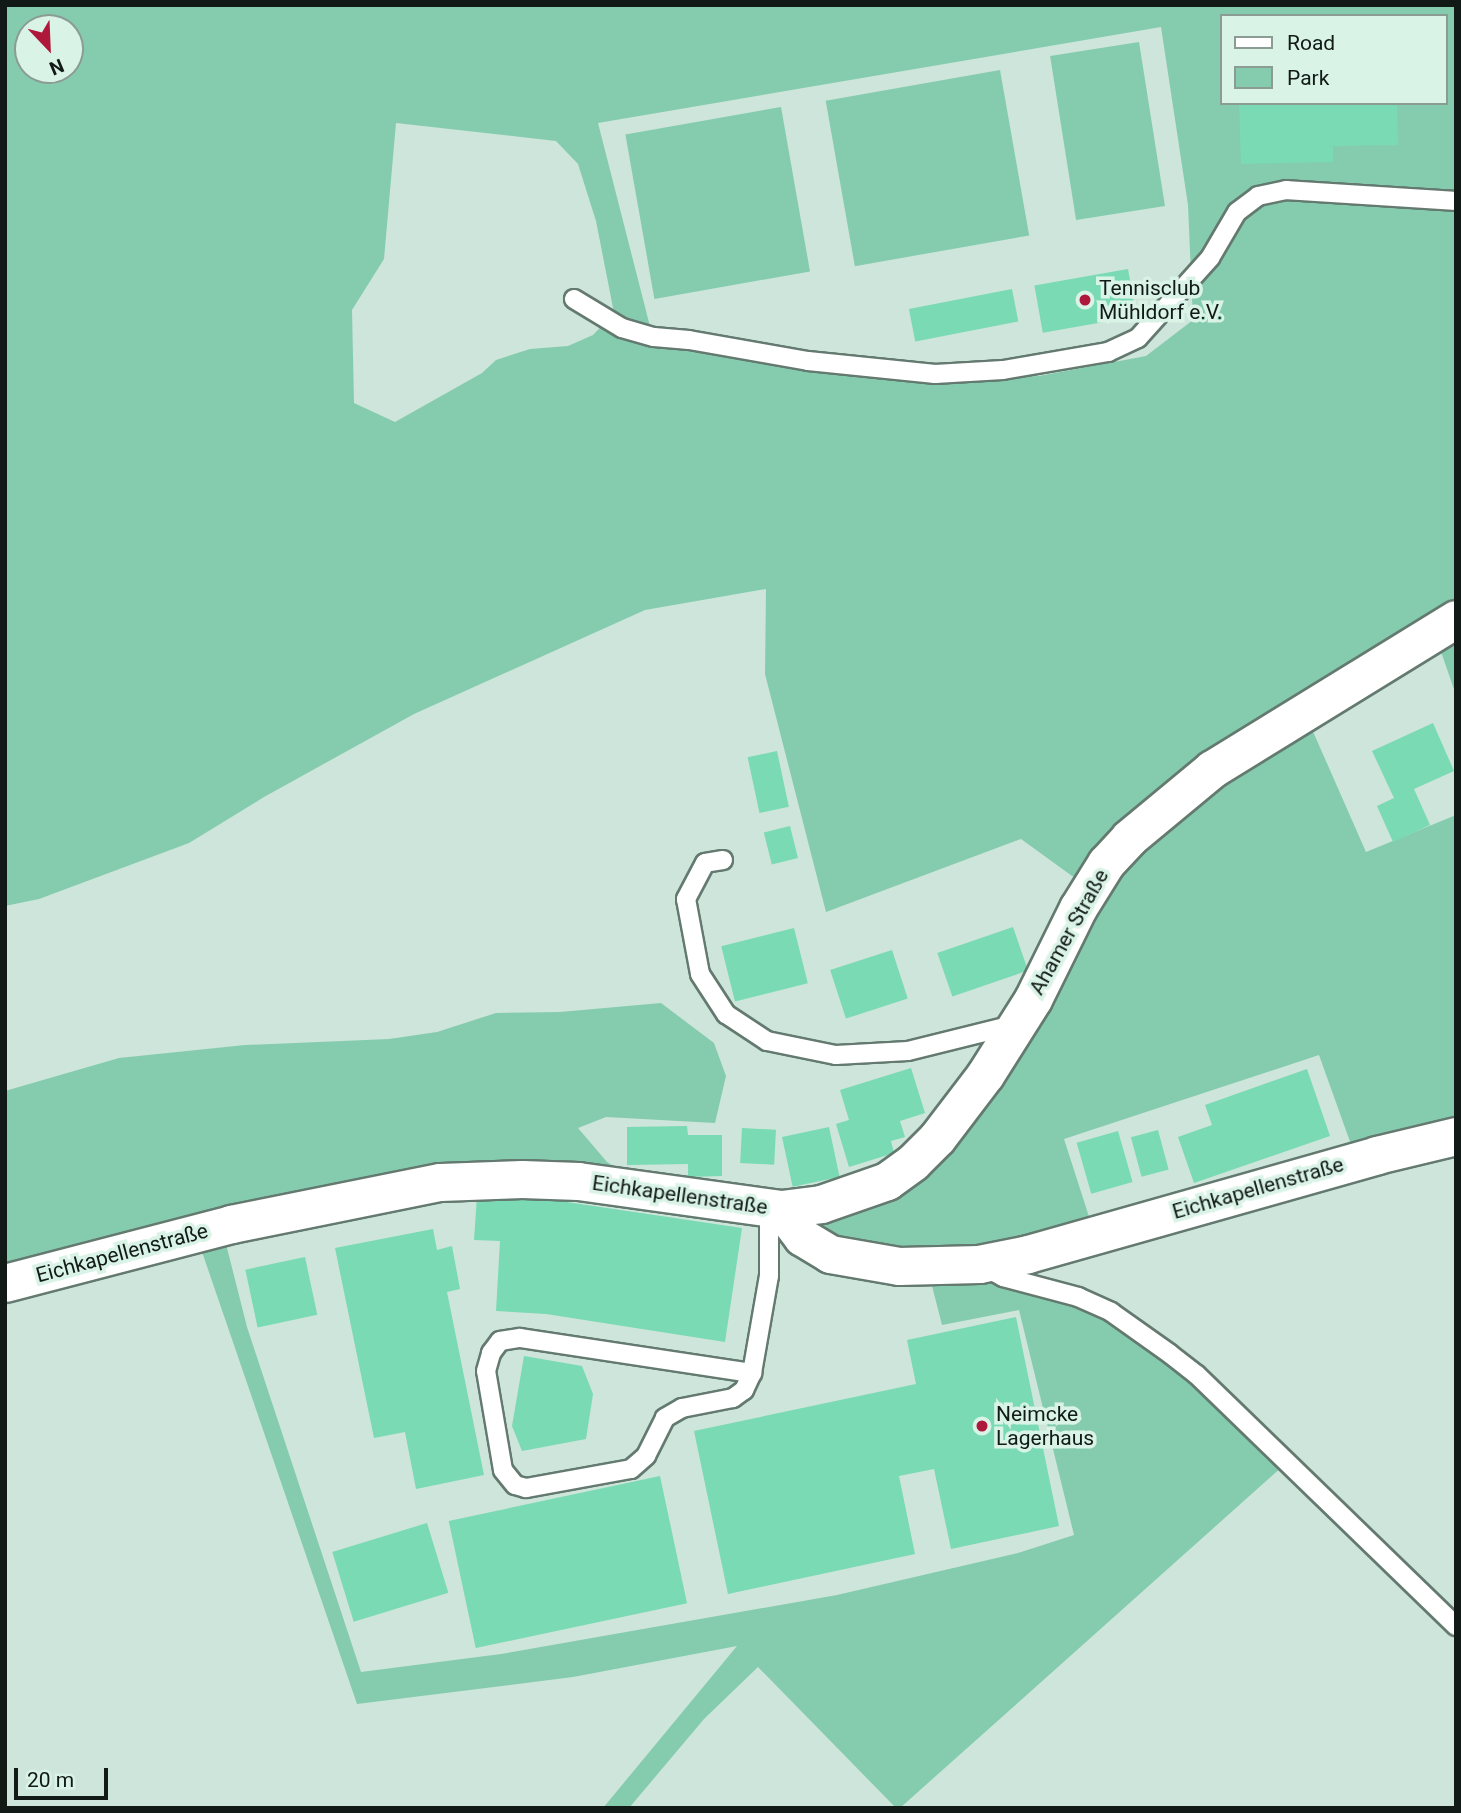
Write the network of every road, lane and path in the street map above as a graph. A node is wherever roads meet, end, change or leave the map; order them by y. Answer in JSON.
{"nodes":[{"id":1,"x":1456,"y":201,"type":"edge"},
{"id":2,"x":574,"y":299,"type":"dead end"},
{"id":3,"x":1456,"y":619,"type":"edge"},
{"id":4,"x":723,"y":860,"type":"dead end"},
{"id":5,"x":1016,"y":1025,"type":"junction"},
{"id":6,"x":1456,"y":1136,"type":"edge"},
{"id":7,"x":775,"y":1208,"type":"junction"},
{"id":8,"x":979,"y":1264,"type":"junction"},
{"id":9,"x":5,"y":1283,"type":"edge"},
{"id":10,"x":751,"y":1373,"type":"junction"},
{"id":11,"x":1456,"y":1626,"type":"edge"}],
"edges":[{"from":1,"to":2,"type":"lane"},
{"from":3,"to":5,"type":"street","name":"Ahamer Straße"},
{"from":4,"to":5,"type":"lane"},
{"from":5,"to":7,"type":"street","name":"Ahamer Straße"},
{"from":6,"to":8,"type":"street","name":"Eichkapellenstraße"},
{"from":7,"to":8,"type":"street","name":"Eichkapellenstraße"},
{"from":7,"to":9,"type":"street","name":"Eichkapellenstraße"},
{"from":7,"to":10,"type":"lane"},
{"from":8,"to":11,"type":"lane"},
{"from":10,"to":10,"type":"lane"}]}
